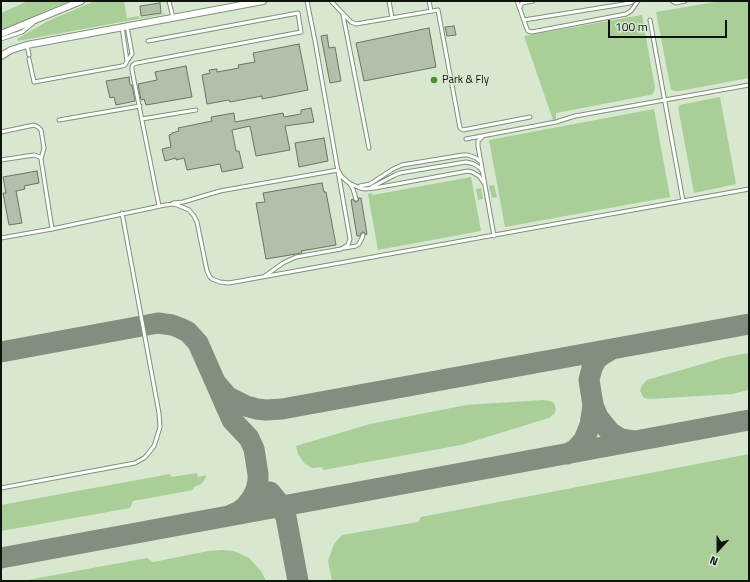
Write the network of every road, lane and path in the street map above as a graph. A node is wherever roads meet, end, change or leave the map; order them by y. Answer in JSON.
{"nodes":[{"id":1,"x":81,"y":1,"type":"edge"},
{"id":2,"x":169,"y":1,"type":"edge"},
{"id":3,"x":263,"y":1,"type":"edge"},
{"id":4,"x":307,"y":1,"type":"edge"},
{"id":5,"x":331,"y":1,"type":"edge"},
{"id":6,"x":389,"y":1,"type":"edge"},
{"id":7,"x":429,"y":1,"type":"edge"},
{"id":8,"x":517,"y":1,"type":"edge"},
{"id":9,"x":533,"y":1,"type":"edge"},
{"id":10,"x":632,"y":1,"type":"edge"},
{"id":11,"x":638,"y":1,"type":"edge"},
{"id":12,"x":672,"y":1,"type":"edge"},
{"id":13,"x":679,"y":1,"type":"edge"},
{"id":14,"x":685,"y":1,"type":"edge"},
{"id":15,"x":248,"y":2,"type":"edge"},
{"id":16,"x":627,"y":3,"type":"junction"},
{"id":17,"x":520,"y":9,"type":"junction"},
{"id":18,"x":431,"y":11,"type":"junction"},
{"id":19,"x":631,"y":11,"type":"junction"},
{"id":20,"x":341,"y":12,"type":"junction"},
{"id":21,"x":173,"y":18,"type":"junction"},
{"id":22,"x":392,"y":18,"type":"junction"},
{"id":23,"x":35,"y":20,"type":"junction"},
{"id":24,"x":524,"y":20,"type":"junction"},
{"id":25,"x":650,"y":20,"type":"dead end"},
{"id":26,"x":124,"y":27,"type":"junction"},
{"id":27,"x":1,"y":34,"type":"edge"},
{"id":28,"x":1,"y":39,"type":"edge"},
{"id":29,"x":148,"y":41,"type":"dead end"},
{"id":30,"x":27,"y":45,"type":"junction"},
{"id":31,"x":1,"y":56,"type":"edge"},
{"id":32,"x":749,"y":84,"type":"edge"},
{"id":33,"x":665,"y":100,"type":"junction"},
{"id":34,"x":140,"y":106,"type":"junction"},
{"id":35,"x":196,"y":110,"type":"dead end"},
{"id":36,"x":530,"y":117,"type":"dead end"},
{"id":37,"x":142,"y":119,"type":"junction"},
{"id":38,"x":59,"y":120,"type":"dead end"},
{"id":39,"x":1,"y":132,"type":"edge"},
{"id":40,"x":483,"y":136,"type":"junction"},
{"id":41,"x":466,"y":139,"type":"dead end"},
{"id":42,"x":368,"y":148,"type":"dead end"},
{"id":43,"x":1,"y":160,"type":"edge"},
{"id":44,"x":41,"y":160,"type":"junction"},
{"id":45,"x":481,"y":162,"type":"junction"},
{"id":46,"x":338,"y":170,"type":"junction"},
{"id":47,"x":482,"y":171,"type":"junction"},
{"id":48,"x":484,"y":183,"type":"junction"},
{"id":49,"x":353,"y":187,"type":"junction"},
{"id":50,"x":365,"y":189,"type":"junction"},
{"id":51,"x":749,"y":189,"type":"edge"},
{"id":52,"x":356,"y":199,"type":"dead end"},
{"id":53,"x":683,"y":201,"type":"junction"},
{"id":54,"x":170,"y":204,"type":"junction"},
{"id":55,"x":159,"y":206,"type":"junction"},
{"id":56,"x":122,"y":213,"type":"junction"},
{"id":57,"x":52,"y":229,"type":"junction"},
{"id":58,"x":363,"y":235,"type":"dead end"},
{"id":59,"x":494,"y":236,"type":"junction"},
{"id":60,"x":1,"y":238,"type":"edge"},
{"id":61,"x":341,"y":249,"type":"junction"},
{"id":62,"x":262,"y":277,"type":"junction"},
{"id":63,"x":1,"y":488,"type":"edge"}],
"edges":[{"from":1,"to":23,"type":"street"},
{"from":2,"to":21,"type":"lane"},
{"from":3,"to":15,"type":"street"},
{"from":4,"to":46,"type":"lane"},
{"from":5,"to":20,"type":"lane"},
{"from":6,"to":22,"type":"lane"},
{"from":7,"to":18,"type":"lane"},
{"from":8,"to":17,"type":"lane"},
{"from":9,"to":17,"type":"lane"},
{"from":10,"to":16,"type":"lane"},
{"from":11,"to":19,"type":"lane"},
{"from":12,"to":13,"type":"lane"},
{"from":13,"to":14,"type":"lane"},
{"from":15,"to":21,"type":"street"},
{"from":16,"to":19,"type":"lane"},
{"from":16,"to":24,"type":"lane"},
{"from":17,"to":24,"type":"lane"},
{"from":18,"to":22,"type":"lane"},
{"from":18,"to":36,"type":"lane"},
{"from":19,"to":24,"type":"lane"},
{"from":20,"to":22,"type":"lane"},
{"from":20,"to":42,"type":"lane"},
{"from":21,"to":26,"type":"street"},
{"from":23,"to":27,"type":"street"},
{"from":23,"to":28,"type":"lane"},
{"from":25,"to":33,"type":"lane"},
{"from":26,"to":30,"type":"street"},
{"from":26,"to":30,"type":"lane"},
{"from":29,"to":34,"type":"lane"},
{"from":30,"to":31,"type":"street"},
{"from":32,"to":33,"type":"lane"},
{"from":33,"to":40,"type":"lane"},
{"from":33,"to":53,"type":"lane"},
{"from":34,"to":37,"type":"lane"},
{"from":34,"to":38,"type":"lane"},
{"from":35,"to":37,"type":"lane"},
{"from":37,"to":55,"type":"lane"},
{"from":39,"to":44,"type":"lane"},
{"from":40,"to":41,"type":"lane"},
{"from":40,"to":45,"type":"lane"},
{"from":43,"to":44,"type":"lane"},
{"from":44,"to":57,"type":"lane"},
{"from":45,"to":47,"type":"lane"},
{"from":45,"to":49,"type":"lane"},
{"from":46,"to":49,"type":"lane"},
{"from":46,"to":54,"type":"lane"},
{"from":46,"to":61,"type":"lane"},
{"from":47,"to":48,"type":"lane"},
{"from":47,"to":50,"type":"lane"},
{"from":48,"to":50,"type":"lane"},
{"from":48,"to":59,"type":"lane"},
{"from":49,"to":50,"type":"lane"},
{"from":49,"to":52,"type":"lane"},
{"from":51,"to":53,"type":"lane"},
{"from":53,"to":59,"type":"lane"},
{"from":54,"to":55,"type":"lane"},
{"from":54,"to":62,"type":"lane"},
{"from":55,"to":56,"type":"lane"},
{"from":56,"to":57,"type":"lane"},
{"from":56,"to":63,"type":"lane"},
{"from":57,"to":60,"type":"lane"},
{"from":58,"to":61,"type":"lane"},
{"from":59,"to":62,"type":"lane"},
{"from":61,"to":62,"type":"lane"}]}
